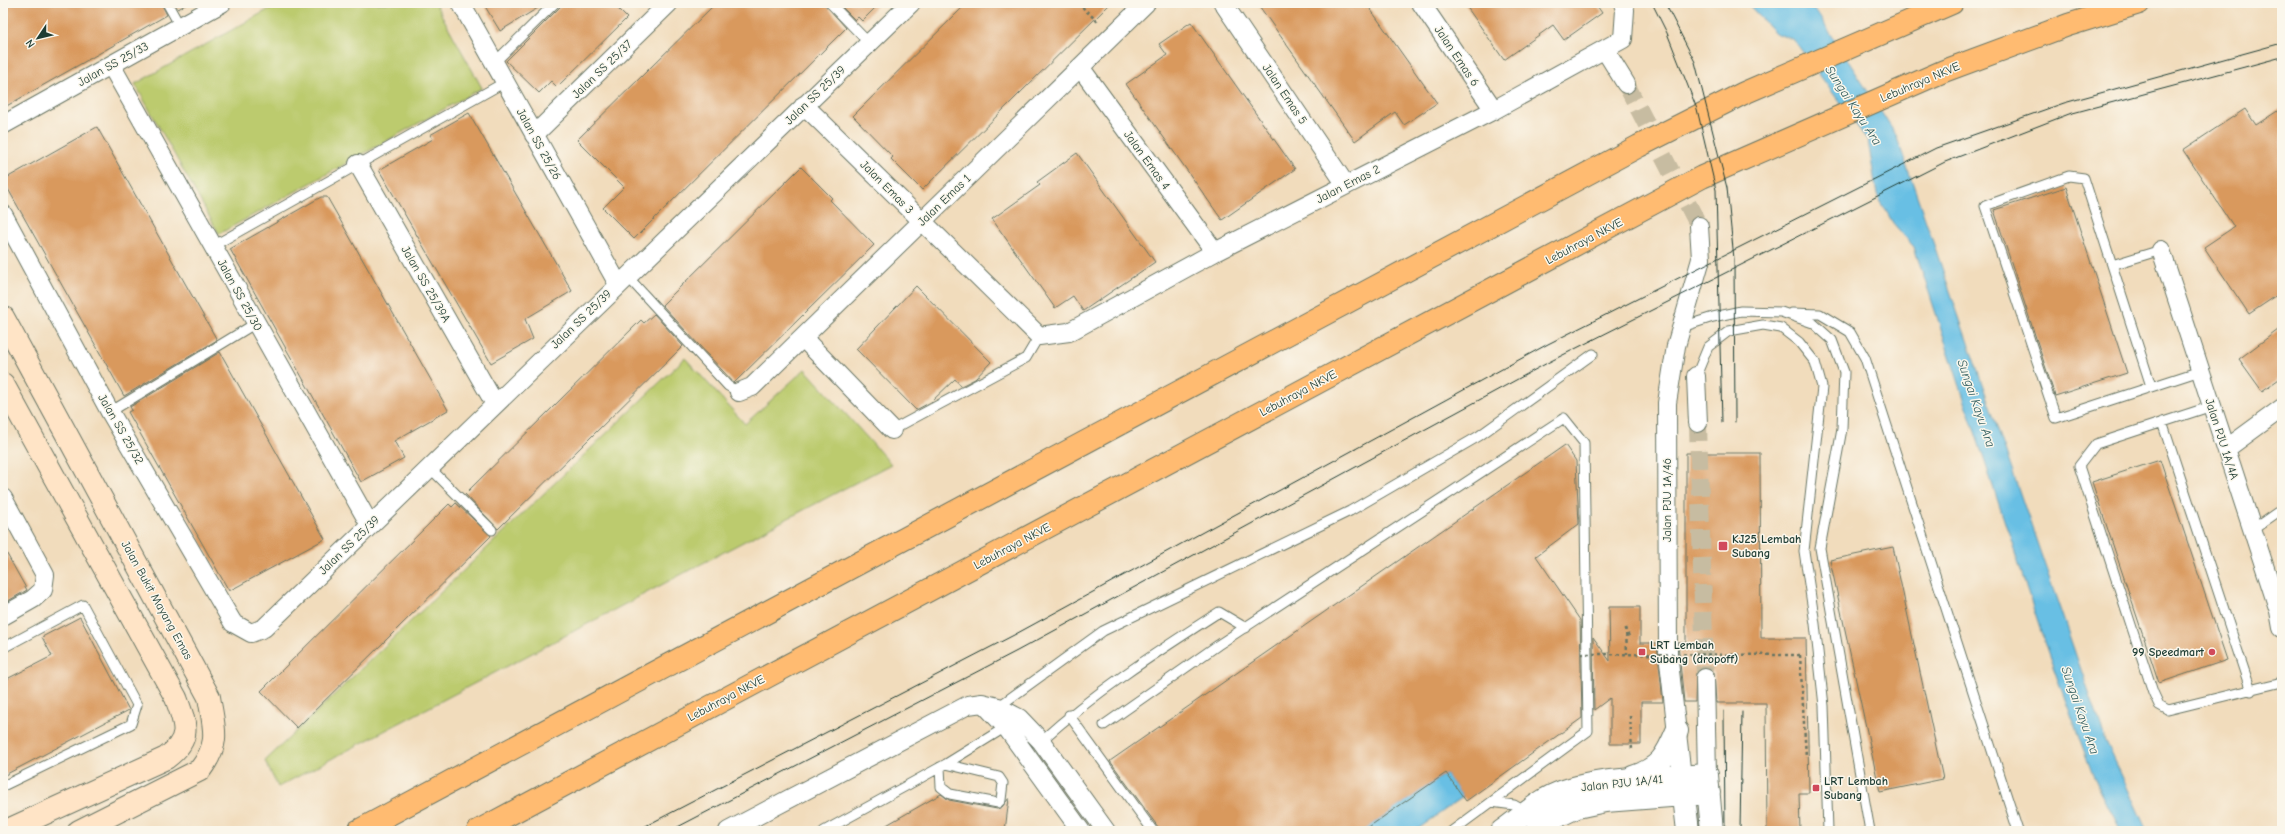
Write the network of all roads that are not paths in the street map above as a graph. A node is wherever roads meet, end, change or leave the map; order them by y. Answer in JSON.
{"nodes":[{"id":1,"x":167,"y":3,"type":"edge"},
{"id":2,"x":222,"y":3,"type":"edge"},
{"id":3,"x":461,"y":3,"type":"edge"},
{"id":4,"x":554,"y":3,"type":"edge"},
{"id":5,"x":669,"y":3,"type":"edge"},
{"id":6,"x":830,"y":3,"type":"edge"},
{"id":7,"x":911,"y":3,"type":"edge"},
{"id":8,"x":1146,"y":3,"type":"edge"},
{"id":9,"x":1223,"y":3,"type":"edge"},
{"id":10,"x":1420,"y":3,"type":"edge"},
{"id":11,"x":1623,"y":3,"type":"edge"},
{"id":12,"x":1952,"y":3,"type":"edge"},
{"id":13,"x":2139,"y":3,"type":"edge"},
{"id":14,"x":180,"y":26,"type":"junction"},
{"id":15,"x":869,"y":43,"type":"junction"},
{"id":16,"x":1605,"y":50,"type":"junction"},
{"id":17,"x":494,"y":63,"type":"junction"},
{"id":18,"x":111,"y":65,"type":"junction"},
{"id":19,"x":1080,"y":67,"type":"junction"},
{"id":20,"x":505,"y":82,"type":"junction"},
{"id":21,"x":1626,"y":84,"type":"tunnel mouth"},
{"id":22,"x":804,"y":105,"type":"junction"},
{"id":23,"x":1494,"y":110,"type":"junction"},
{"id":24,"x":3,"y":125,"type":"edge"},
{"id":25,"x":534,"y":135,"type":"junction"},
{"id":26,"x":358,"y":164,"type":"junction"},
{"id":27,"x":1346,"y":185,"type":"junction"},
{"id":28,"x":3,"y":214,"type":"edge"},
{"id":29,"x":922,"y":221,"type":"junction"},
{"id":30,"x":1699,"y":226,"type":"tunnel mouth"},
{"id":31,"x":213,"y":246,"type":"junction"},
{"id":32,"x":2161,"y":250,"type":"joint"},
{"id":33,"x":1215,"y":252,"type":"junction"},
{"id":34,"x":2112,"y":265,"type":"junction"},
{"id":35,"x":622,"y":280,"type":"junction"},
{"id":36,"x":1781,"y":312,"type":"junction"},
{"id":37,"x":3,"y":317,"type":"edge"},
{"id":38,"x":256,"y":323,"type":"junction"},
{"id":39,"x":1682,"y":327,"type":"junction"},
{"id":40,"x":1039,"y":336,"type":"junction"},
{"id":41,"x":802,"y":338,"type":"junction"},
{"id":42,"x":1593,"y":354,"type":"dead end"},
{"id":43,"x":2200,"y":371,"type":"junction"},
{"id":44,"x":1696,"y":376,"type":"joint"},
{"id":45,"x":3,"y":384,"type":"edge"},
{"id":46,"x":2151,"y":386,"type":"junction"},
{"id":47,"x":739,"y":392,"type":"joint"},
{"id":48,"x":495,"y":404,"type":"junction"},
{"id":49,"x":2212,"y":406,"type":"junction"},
{"id":50,"x":2282,"y":408,"type":"edge"},
{"id":51,"x":110,"y":412,"type":"junction"},
{"id":52,"x":2162,"y":422,"type":"junction"},
{"id":53,"x":1698,"y":423,"type":"tunnel mouth"},
{"id":54,"x":892,"y":430,"type":"joint"},
{"id":55,"x":2226,"y":449,"type":"junction"},
{"id":56,"x":429,"y":467,"type":"junction"},
{"id":57,"x":3,"y":498,"type":"edge"},
{"id":58,"x":2282,"y":509,"type":"edge"},
{"id":59,"x":370,"y":525,"type":"junction"},
{"id":60,"x":492,"y":530,"type":"dead end"},
{"id":61,"x":2252,"y":530,"type":"junction"},
{"id":62,"x":3,"y":616,"type":"edge"},
{"id":63,"x":2281,"y":616,"type":"edge"},
{"id":64,"x":1246,"y":628,"type":"junction"},
{"id":65,"x":251,"y":633,"type":"joint"},
{"id":66,"x":3,"y":648,"type":"edge"},
{"id":67,"x":1705,"y":678,"type":"tunnel mouth"},
{"id":68,"x":2282,"y":682,"type":"edge"},
{"id":69,"x":2251,"y":691,"type":"junction"},
{"id":70,"x":990,"y":705,"type":"junction"},
{"id":71,"x":1069,"y":715,"type":"junction"},
{"id":72,"x":1013,"y":723,"type":"junction"},
{"id":73,"x":1104,"y":725,"type":"dead end"},
{"id":74,"x":1677,"y":731,"type":"junction"},
{"id":75,"x":1041,"y":741,"type":"junction"},
{"id":76,"x":943,"y":766,"type":"junction"},
{"id":77,"x":1622,"y":781,"type":"junction"},
{"id":78,"x":1708,"y":784,"type":"junction"},
{"id":79,"x":3,"y":786,"type":"edge"},
{"id":80,"x":1683,"y":786,"type":"junction"},
{"id":81,"x":1491,"y":802,"type":"junction"},
{"id":82,"x":1865,"y":803,"type":"junction"},
{"id":83,"x":1532,"y":822,"type":"edge"},
{"id":84,"x":6,"y":831,"type":"edge"},
{"id":85,"x":79,"y":831,"type":"edge"},
{"id":86,"x":358,"y":831,"type":"edge"},
{"id":87,"x":478,"y":831,"type":"edge"},
{"id":88,"x":728,"y":831,"type":"edge"},
{"id":89,"x":824,"y":831,"type":"edge"},
{"id":90,"x":1081,"y":831,"type":"edge"},
{"id":91,"x":1106,"y":831,"type":"edge"},
{"id":92,"x":1153,"y":831,"type":"edge"},
{"id":93,"x":1452,"y":831,"type":"edge"},
{"id":94,"x":1502,"y":831,"type":"edge"},
{"id":95,"x":1688,"y":831,"type":"edge"},
{"id":96,"x":1712,"y":831,"type":"edge"},
{"id":97,"x":1828,"y":831,"type":"edge"},
{"id":98,"x":1863,"y":831,"type":"edge"},
{"id":99,"x":1870,"y":831,"type":"edge"},
{"id":100,"x":2018,"y":831,"type":"edge"}],
"edges":[{"from":1,"to":14,"type":"lane"},
{"from":2,"to":14,"type":"street","name":"Jalan SS 25/33"},
{"from":3,"to":17,"type":"street","name":"Jalan SS 25/26"},
{"from":4,"to":17,"type":"lane"},
{"from":5,"to":25,"type":"street","name":"Jalan SS 25/37"},
{"from":6,"to":15,"type":"lane"},
{"from":7,"to":15,"type":"street","name":"Jalan SS 25/39"},
{"from":8,"to":19,"type":"street","name":"Jalan Emas 1"},
{"from":9,"to":27,"type":"street","name":"Jalan Emas 5"},
{"from":10,"to":23,"type":"street","name":"Jalan Emas 6"},
{"from":11,"to":16,"type":"street","name":"Jalan Emas 2"},
{"from":12,"to":86,"type":"highway"},
{"from":13,"to":87,"type":"highway","name":"Lebuhraya NKVE"},
{"from":14,"to":18,"type":"street","name":"Jalan SS 25/33"},
{"from":15,"to":22,"type":"street","name":"Jalan SS 25/39"},
{"from":16,"to":21,"type":"street"},
{"from":16,"to":23,"type":"street","name":"Jalan Emas 2"},
{"from":17,"to":20,"type":"street","name":"Jalan SS 25/26"},
{"from":18,"to":24,"type":"street","name":"Jalan SS 25/33"},
{"from":18,"to":31,"type":"street","name":"Jalan SS 25/30"},
{"from":19,"to":29,"type":"street","name":"Jalan Emas 1"},
{"from":19,"to":33,"type":"street","name":"Jalan Emas 4"},
{"from":20,"to":25,"type":"street","name":"Jalan SS 25/26"},
{"from":20,"to":26,"type":"lane"},
{"from":22,"to":29,"type":"street","name":"Jalan Emas 3"},
{"from":22,"to":35,"type":"street","name":"Jalan SS 25/39"},
{"from":23,"to":27,"type":"street","name":"Jalan Emas 2"},
{"from":25,"to":35,"type":"street","name":"Jalan SS 25/26"},
{"from":26,"to":31,"type":"lane"},
{"from":26,"to":48,"type":"street","name":"Jalan SS 25/39A"},
{"from":27,"to":33,"type":"street","name":"Jalan Emas 2"},
{"from":28,"to":51,"type":"street","name":"Jalan SS 25/32"},
{"from":29,"to":40,"type":"street","name":"Jalan Emas 3"},
{"from":29,"to":41,"type":"street","name":"Jalan Emas 1"},
{"from":30,"to":39,"type":"street","name":"Jalan PJU 1A/46"},
{"from":31,"to":38,"type":"street","name":"Jalan SS 25/30"},
{"from":32,"to":34,"type":"lane"},
{"from":32,"to":43,"type":"street","name":"Jalan PJU 1A/4A"},
{"from":33,"to":40,"type":"street","name":"Jalan Emas 2"},
{"from":34,"to":46,"type":"lane"},
{"from":34,"to":46,"type":"lane"},
{"from":35,"to":47,"type":"lane"},
{"from":35,"to":48,"type":"street","name":"Jalan SS 25/39"},
{"from":36,"to":39,"type":"lane"},
{"from":36,"to":82,"type":"lane"},
{"from":36,"to":100,"type":"lane"},
{"from":37,"to":85,"type":"main road","name":"Jalan Bukit Mayang Emas"},
{"from":38,"to":51,"type":"lane"},
{"from":38,"to":59,"type":"street","name":"Jalan SS 25/30"},
{"from":39,"to":74,"type":"street","name":"Jalan PJU 1A/46"},
{"from":40,"to":54,"type":"lane"},
{"from":41,"to":47,"type":"street","name":"Jalan Emas 1"},
{"from":41,"to":54,"type":"street"},
{"from":42,"to":70,"type":"lane"},
{"from":43,"to":46,"type":"lane"},
{"from":43,"to":49,"type":"street","name":"Jalan PJU 1A/4A"},
{"from":44,"to":53,"type":"street"},
{"from":44,"to":97,"type":"lane"},
{"from":45,"to":84,"type":"main road"},
{"from":48,"to":56,"type":"street","name":"Jalan SS 25/39"},
{"from":49,"to":52,"type":"lane"},
{"from":49,"to":55,"type":"street","name":"Jalan PJU 1A/4A"},
{"from":50,"to":55,"type":"street"},
{"from":51,"to":65,"type":"street","name":"Jalan SS 25/32"},
{"from":52,"to":69,"type":"lane"},
{"from":52,"to":69,"type":"lane"},
{"from":55,"to":61,"type":"street","name":"Jalan PJU 1A/4A"},
{"from":56,"to":59,"type":"street","name":"Jalan SS 25/39"},
{"from":56,"to":60,"type":"lane"},
{"from":57,"to":62,"type":"street"},
{"from":58,"to":61,"type":"lane"},
{"from":59,"to":65,"type":"street","name":"Jalan SS 25/39"},
{"from":61,"to":63,"type":"street","name":"Jalan PJU 1A/4A"},
{"from":64,"to":71,"type":"lane"},
{"from":64,"to":73,"type":"lane"},
{"from":64,"to":81,"type":"lane"},
{"from":66,"to":79,"type":"lane"},
{"from":67,"to":78,"type":"street"},
{"from":68,"to":69,"type":"lane"},
{"from":70,"to":72,"type":"street"},
{"from":70,"to":88,"type":"street"},
{"from":71,"to":75,"type":"lane"},
{"from":71,"to":92,"type":"lane"},
{"from":72,"to":75,"type":"street"},
{"from":72,"to":76,"type":"lane"},
{"from":72,"to":90,"type":"street"},
{"from":74,"to":77,"type":"street"},
{"from":74,"to":80,"type":"street","name":"Jalan PJU 1A/46"},
{"from":75,"to":91,"type":"street"},
{"from":76,"to":76,"type":"lane"},
{"from":76,"to":89,"type":"lane"},
{"from":77,"to":80,"type":"street","name":"Jalan PJU 1A/41"},
{"from":77,"to":83,"type":"street","name":"Jalan PJU 1A/41"},
{"from":78,"to":80,"type":"street","name":"Jalan PJU 1A/41"},
{"from":78,"to":96,"type":"street"},
{"from":80,"to":83,"type":"street","name":"Jalan PJU 1A/41"},
{"from":80,"to":95,"type":"street","name":"Jalan PJU 1A/46"},
{"from":81,"to":83,"type":"lane"},
{"from":81,"to":93,"type":"lane"},
{"from":82,"to":98,"type":"lane"},
{"from":82,"to":99,"type":"lane"},
{"from":83,"to":94,"type":"street","name":"Jalan PJU 1A/41"}]}
